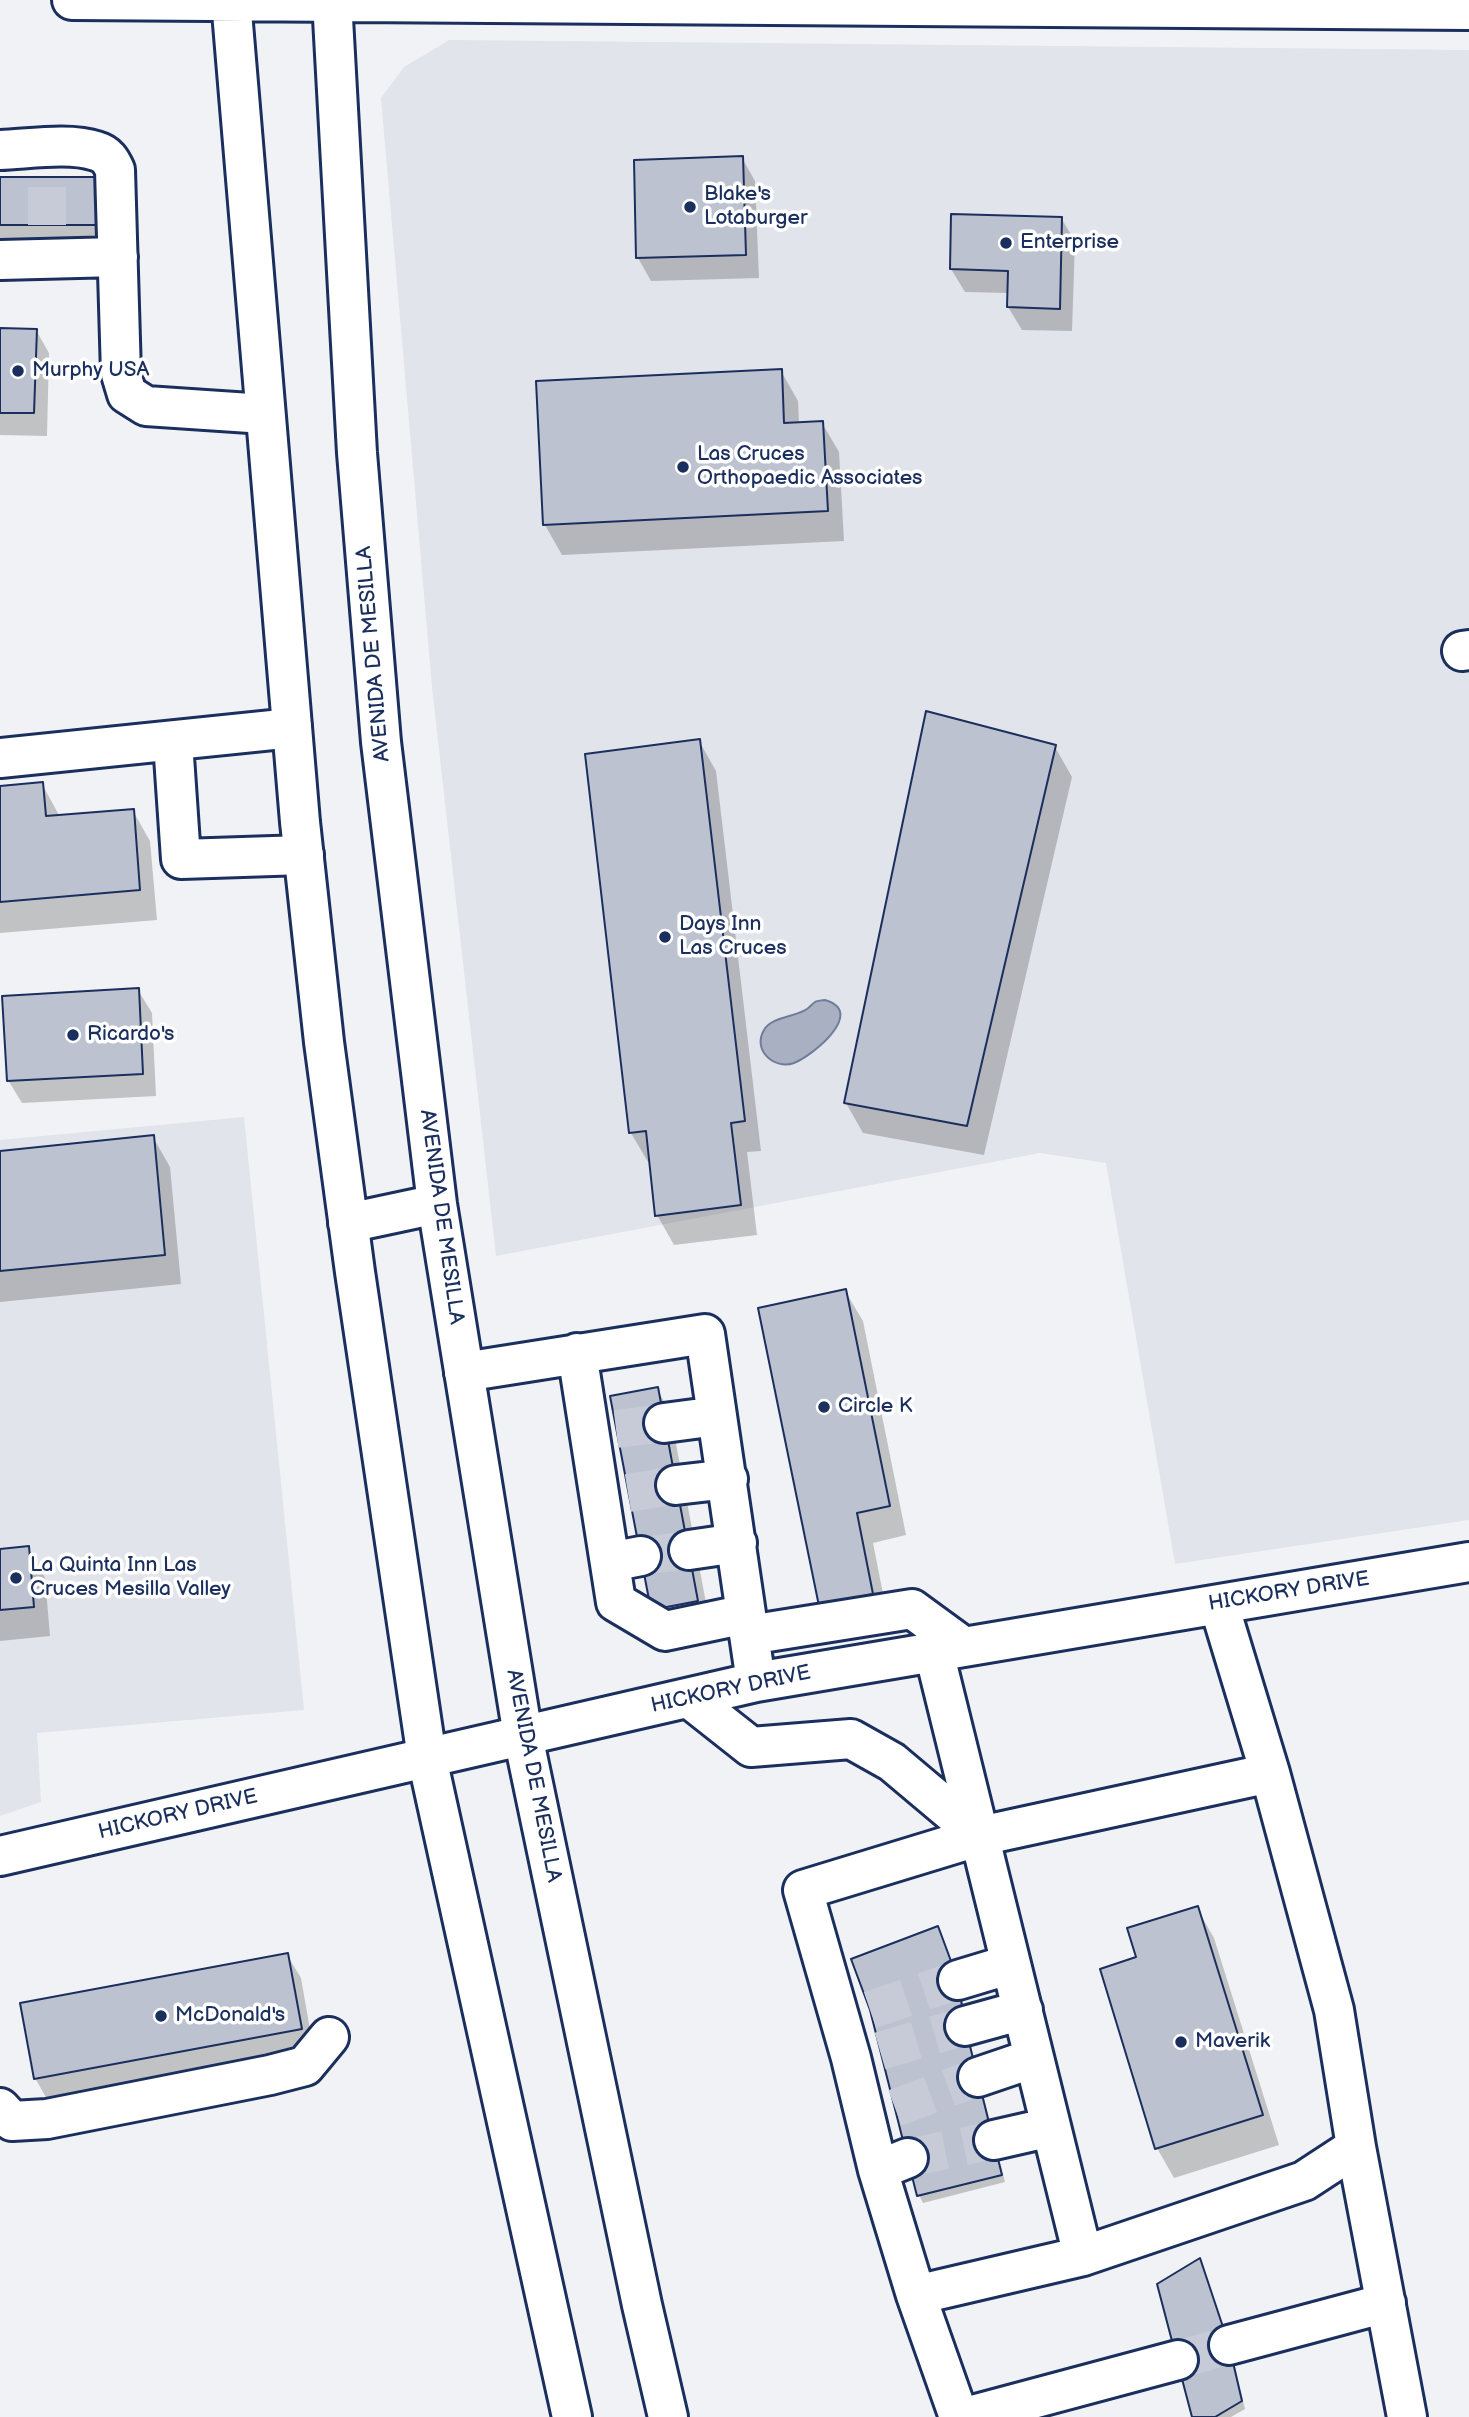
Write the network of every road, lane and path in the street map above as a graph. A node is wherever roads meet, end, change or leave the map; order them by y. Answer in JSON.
{"nodes":[{"id":1,"x":72,"y":0,"type":"edge"},
{"id":2,"x":231,"y":0,"type":"edge"},
{"id":3,"x":332,"y":1,"type":"edge"},
{"id":4,"x":1469,"y":10,"type":"edge"},
{"id":5,"x":0,"y":150,"type":"edge"},
{"id":6,"x":118,"y":257,"type":"junction"},
{"id":7,"x":0,"y":260,"type":"edge"},
{"id":8,"x":265,"y":414,"type":"junction"},
{"id":9,"x":292,"y":728,"type":"junction"},
{"id":10,"x":173,"y":742,"type":"junction"},
{"id":11,"x":0,"y":758,"type":"edge"},
{"id":12,"x":304,"y":855,"type":"junction"},
{"id":13,"x":437,"y":1204,"type":"junction"},
{"id":14,"x":348,"y":1223,"type":"junction"},
{"id":15,"x":577,"y":1353,"type":"junction"},
{"id":16,"x":464,"y":1373,"type":"junction"},
{"id":17,"x":717,"y":1416,"type":"junction"},
{"id":18,"x":664,"y":1423,"type":"tunnel mouth"},
{"id":19,"x":728,"y":1479,"type":"junction"},
{"id":20,"x":676,"y":1485,"type":"tunnel mouth"},
{"id":21,"x":737,"y":1543,"type":"junction"},
{"id":22,"x":689,"y":1550,"type":"tunnel mouth"},
{"id":23,"x":1469,"y":1562,"type":"edge"},
{"id":24,"x":1219,"y":1605,"type":"junction"},
{"id":25,"x":748,"y":1625,"type":"junction"},
{"id":26,"x":949,"y":1650,"type":"junction"},
{"id":27,"x":756,"y":1682,"type":"junction"},
{"id":28,"x":689,"y":1698,"type":"junction"},
{"id":29,"x":523,"y":1736,"type":"junction"},
{"id":30,"x":427,"y":1758,"type":"junction"},
{"id":31,"x":1270,"y":1773,"type":"junction"},
{"id":32,"x":979,"y":1836,"type":"junction"},
{"id":33,"x":0,"y":1856,"type":"edge"},
{"id":34,"x":1011,"y":1964,"type":"junction"},
{"id":35,"x":958,"y":1980,"type":"tunnel mouth"},
{"id":36,"x":1023,"y":2010,"type":"junction"},
{"id":37,"x":965,"y":2026,"type":"tunnel mouth"},
{"id":38,"x":329,"y":2037,"type":"dead end"},
{"id":39,"x":1034,"y":2058,"type":"junction"},
{"id":40,"x":978,"y":2077,"type":"tunnel mouth"},
{"id":41,"x":0,"y":2108,"type":"edge"},
{"id":42,"x":1051,"y":2127,"type":"junction"},
{"id":43,"x":993,"y":2140,"type":"tunnel mouth"},
{"id":44,"x":1356,"y":2147,"type":"junction"},
{"id":45,"x":1083,"y":2256,"type":"junction"},
{"id":46,"x":916,"y":2295,"type":"junction"},
{"id":47,"x":1386,"y":2304,"type":"junction"},
{"id":48,"x":1229,"y":2346,"type":"tunnel mouth"},
{"id":49,"x":1178,"y":2360,"type":"tunnel mouth"},
{"id":50,"x":572,"y":2417,"type":"edge"},
{"id":51,"x":668,"y":2417,"type":"edge"},
{"id":52,"x":959,"y":2417,"type":"edge"},
{"id":53,"x":965,"y":2417,"type":"edge"},
{"id":54,"x":1407,"y":2417,"type":"edge"}],
"edges":[{"from":1,"to":2,"type":"main road"},
{"from":2,"to":3,"type":"main road"},
{"from":2,"to":8,"type":"main road"},
{"from":3,"to":4,"type":"main road"},
{"from":3,"to":13,"type":"main road","name":"AVENIDA DE MESILLA"},
{"from":5,"to":6,"type":"main road"},
{"from":6,"to":7,"type":"main road"},
{"from":6,"to":8,"type":"main road"},
{"from":8,"to":9,"type":"main road"},
{"from":9,"to":10,"type":"main road"},
{"from":9,"to":12,"type":"main road"},
{"from":10,"to":11,"type":"main road"},
{"from":10,"to":12,"type":"main road"},
{"from":12,"to":14,"type":"main road"},
{"from":13,"to":14,"type":"main road"},
{"from":13,"to":16,"type":"main road","name":"AVENIDA DE MESILLA"},
{"from":14,"to":30,"type":"main road"},
{"from":15,"to":16,"type":"main road"},
{"from":15,"to":17,"type":"main road"},
{"from":15,"to":25,"type":"main road"},
{"from":16,"to":29,"type":"main road","name":"AVENIDA DE MESILLA"},
{"from":17,"to":18,"type":"main road"},
{"from":17,"to":19,"type":"main road"},
{"from":19,"to":20,"type":"main road"},
{"from":19,"to":21,"type":"main road"},
{"from":21,"to":22,"type":"main road"},
{"from":21,"to":25,"type":"main road"},
{"from":23,"to":24,"type":"main road","name":"HICKORY DRIVE"},
{"from":24,"to":26,"type":"main road","name":"HICKORY DRIVE"},
{"from":24,"to":31,"type":"main road"},
{"from":25,"to":26,"type":"main road"},
{"from":25,"to":27,"type":"main road"},
{"from":26,"to":27,"type":"main road","name":"HICKORY DRIVE"},
{"from":26,"to":32,"type":"main road"},
{"from":27,"to":28,"type":"main road","name":"HICKORY DRIVE"},
{"from":28,"to":29,"type":"main road","name":"HICKORY DRIVE"},
{"from":28,"to":32,"type":"main road"},
{"from":29,"to":30,"type":"main road","name":"HICKORY DRIVE"},
{"from":29,"to":51,"type":"main road","name":"AVENIDA DE MESILLA"},
{"from":30,"to":33,"type":"main road","name":"HICKORY DRIVE"},
{"from":30,"to":50,"type":"main road"},
{"from":31,"to":32,"type":"main road"},
{"from":31,"to":44,"type":"main road"},
{"from":32,"to":34,"type":"main road"},
{"from":32,"to":46,"type":"main road"},
{"from":34,"to":35,"type":"main road"},
{"from":34,"to":36,"type":"main road"},
{"from":36,"to":37,"type":"main road"},
{"from":36,"to":39,"type":"main road"},
{"from":38,"to":41,"type":"main road"},
{"from":39,"to":40,"type":"main road"},
{"from":39,"to":42,"type":"main road"},
{"from":42,"to":43,"type":"main road"},
{"from":42,"to":45,"type":"main road"},
{"from":44,"to":45,"type":"main road"},
{"from":44,"to":47,"type":"main road"},
{"from":45,"to":46,"type":"main road"},
{"from":46,"to":52,"type":"main road"},
{"from":47,"to":48,"type":"main road"},
{"from":47,"to":54,"type":"main road"},
{"from":49,"to":53,"type":"main road"}]}
